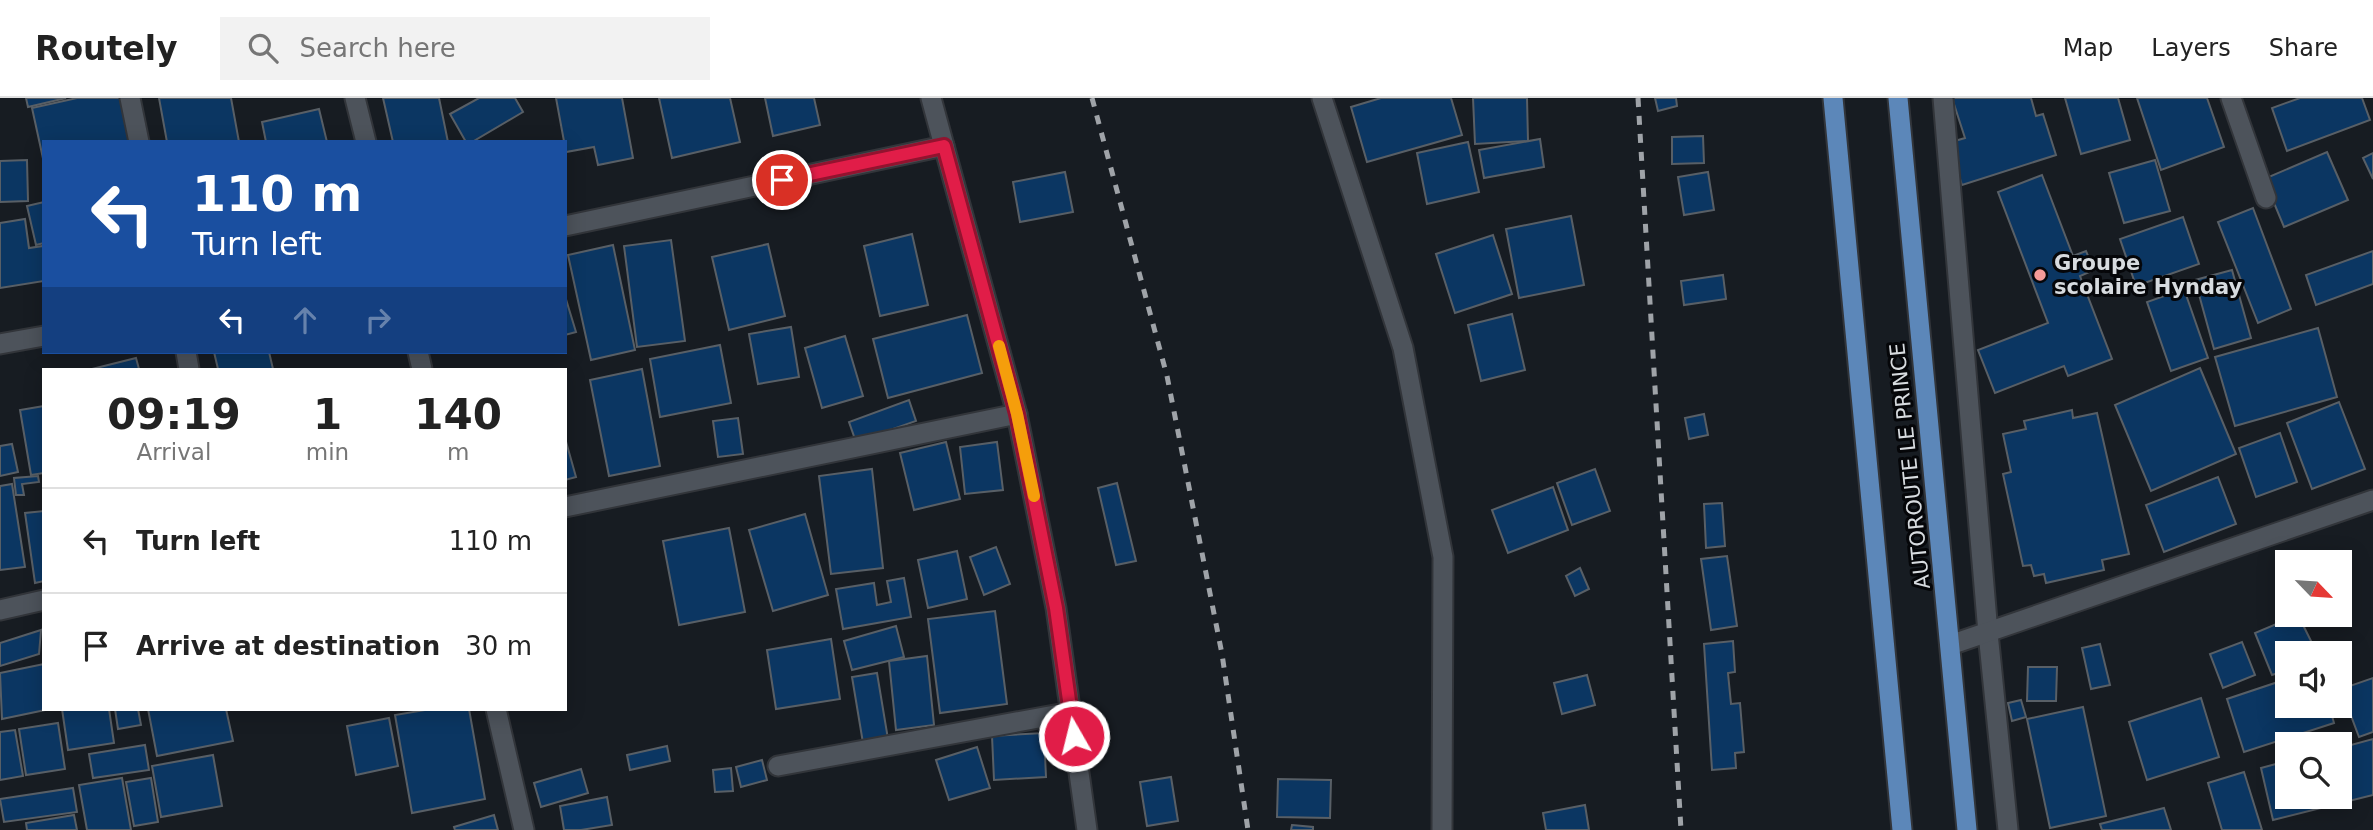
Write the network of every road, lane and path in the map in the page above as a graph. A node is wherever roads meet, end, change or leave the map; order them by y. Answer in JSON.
{"nodes":[{"id":1,"x":130,"y":98,"type":"edge"},
{"id":2,"x":355,"y":98,"type":"edge"},
{"id":3,"x":931,"y":98,"type":"edge"},
{"id":4,"x":1322,"y":98,"type":"edge"},
{"id":5,"x":1833,"y":98,"type":"edge"},
{"id":6,"x":1898,"y":98,"type":"edge"},
{"id":7,"x":1943,"y":98,"type":"edge"},
{"id":8,"x":2231,"y":98,"type":"edge"},
{"id":9,"x":139,"y":140,"type":"edge"},
{"id":10,"x":366,"y":140,"type":"edge"},
{"id":11,"x":944,"y":146,"type":"junction"},
{"id":12,"x":2266,"y":198,"type":"dead end"},
{"id":13,"x":567,"y":226,"type":"edge"},
{"id":14,"x":42,"y":336,"type":"edge"},
{"id":15,"x":0,"y":344,"type":"edge"},
{"id":16,"x":1017,"y":414,"type":"junction"},
{"id":17,"x":2373,"y":500,"type":"edge"},
{"id":18,"x":567,"y":507,"type":"edge"},
{"id":19,"x":42,"y":600,"type":"edge"},
{"id":20,"x":0,"y":610,"type":"edge"},
{"id":21,"x":1988,"y":633,"type":"junction"},
{"id":22,"x":1950,"y":645,"type":"junction"},
{"id":23,"x":496,"y":711,"type":"edge"},
{"id":24,"x":1071,"y":712,"type":"junction"},
{"id":25,"x":778,"y":766,"type":"dead end"},
{"id":26,"x":524,"y":830,"type":"edge"},
{"id":27,"x":1087,"y":830,"type":"edge"},
{"id":28,"x":1442,"y":830,"type":"edge"},
{"id":29,"x":1902,"y":830,"type":"edge"},
{"id":30,"x":1967,"y":830,"type":"edge"},
{"id":31,"x":2008,"y":830,"type":"edge"}],
"edges":[{"from":1,"to":9,"type":"street"},
{"from":2,"to":10,"type":"street"},
{"from":3,"to":11,"type":"street"},
{"from":4,"to":28,"type":"street"},
{"from":5,"to":29,"type":"main road","name":"AUTOROUTE LE PRINCE"},
{"from":6,"to":22,"type":"main road","name":"AUTOROUTE LE PRINCE"},
{"from":7,"to":21,"type":"street"},
{"from":8,"to":12,"type":"street"},
{"from":11,"to":13,"type":"street"},
{"from":11,"to":16,"type":"street"},
{"from":14,"to":15,"type":"street"},
{"from":16,"to":18,"type":"street"},
{"from":16,"to":24,"type":"street"},
{"from":17,"to":21,"type":"street"},
{"from":19,"to":20,"type":"street"},
{"from":21,"to":22,"type":"street"},
{"from":21,"to":31,"type":"street"},
{"from":22,"to":30,"type":"main road","name":"AUTOROUTE LE PRINCE"},
{"from":23,"to":26,"type":"street"},
{"from":24,"to":25,"type":"street"},
{"from":24,"to":27,"type":"street"}]}
